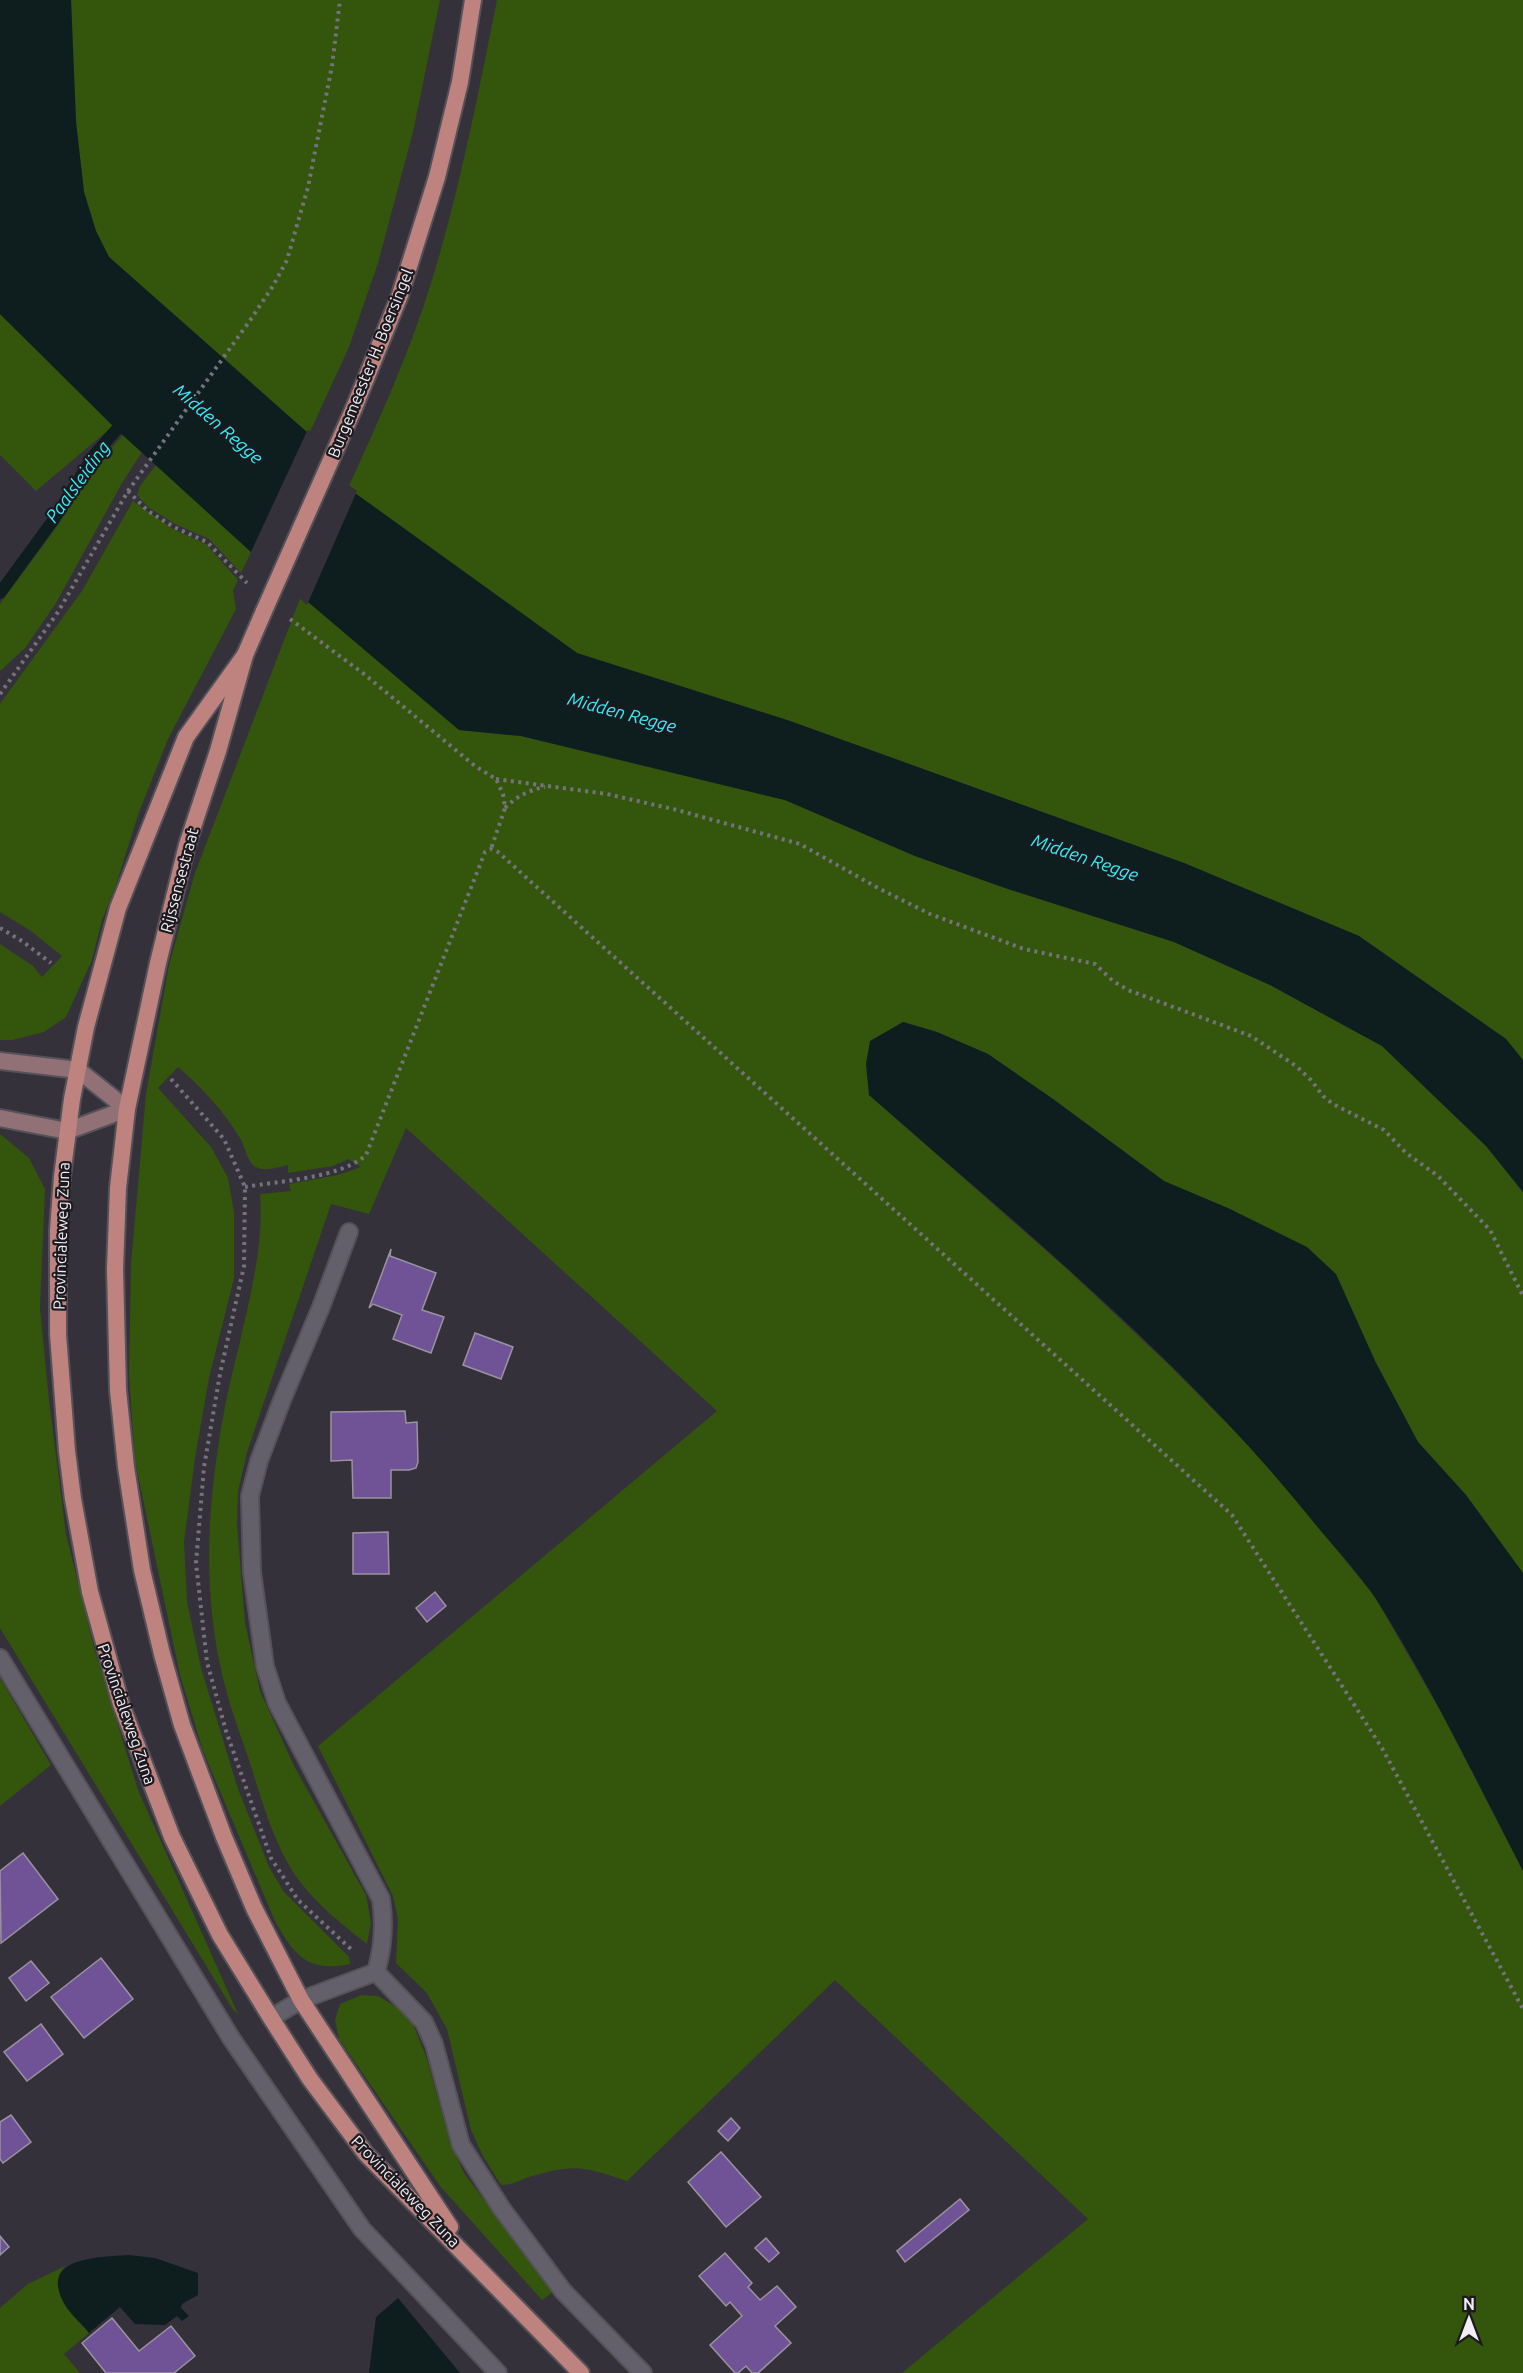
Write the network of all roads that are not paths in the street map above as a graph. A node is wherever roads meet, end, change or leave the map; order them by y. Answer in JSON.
{"nodes":[{"id":1,"x":473,"y":0,"type":"edge"},
{"id":2,"x":264,"y":611,"type":"joint"},
{"id":3,"x":245,"y":655,"type":"junction"},
{"id":4,"x":0,"y":1061,"type":"edge"},
{"id":5,"x":78,"y":1070,"type":"junction"},
{"id":6,"x":127,"y":1109,"type":"junction"},
{"id":7,"x":0,"y":1118,"type":"edge"},
{"id":8,"x":68,"y":1131,"type":"junction"},
{"id":9,"x":349,"y":1232,"type":"dead end"},
{"id":10,"x":0,"y":1658,"type":"edge"},
{"id":11,"x":376,"y":1972,"type":"junction"},
{"id":12,"x":301,"y":2000,"type":"junction"},
{"id":13,"x":271,"y":2018,"type":"junction"},
{"id":14,"x":473,"y":2260,"type":"junction"},
{"id":15,"x":498,"y":2373,"type":"edge"},
{"id":16,"x":581,"y":2373,"type":"edge"},
{"id":17,"x":643,"y":2373,"type":"edge"}],
"edges":[{"from":1,"to":2,"type":"main road","name":"Burgemeester H. Boersingel","bridge":true},
{"from":2,"to":3,"type":"main road","name":"Rijssensestraat"},
{"from":3,"to":5,"type":"main road","name":"Rijssensestraat"},
{"from":3,"to":6,"type":"main road","name":"Rijssensestraat"},
{"from":4,"to":5,"type":"main road"},
{"from":5,"to":6,"type":"main road"},
{"from":5,"to":8,"type":"main road","name":"Provincialeweg Zuna"},
{"from":6,"to":8,"type":"main road"},
{"from":6,"to":12,"type":"main road","name":"Provincialeweg Zuna"},
{"from":7,"to":8,"type":"main road"},
{"from":8,"to":13,"type":"main road","name":"Provincialeweg Zuna"},
{"from":9,"to":11,"type":"street"},
{"from":10,"to":15,"type":"street"},
{"from":11,"to":12,"type":"street"},
{"from":11,"to":17,"type":"street"},
{"from":12,"to":13,"type":"street"},
{"from":12,"to":14,"type":"main road","name":"Provincialeweg Zuna"},
{"from":13,"to":14,"type":"main road","name":"Provincialeweg Zuna"},
{"from":14,"to":16,"type":"main road","name":"Provincialeweg Zuna"}]}
